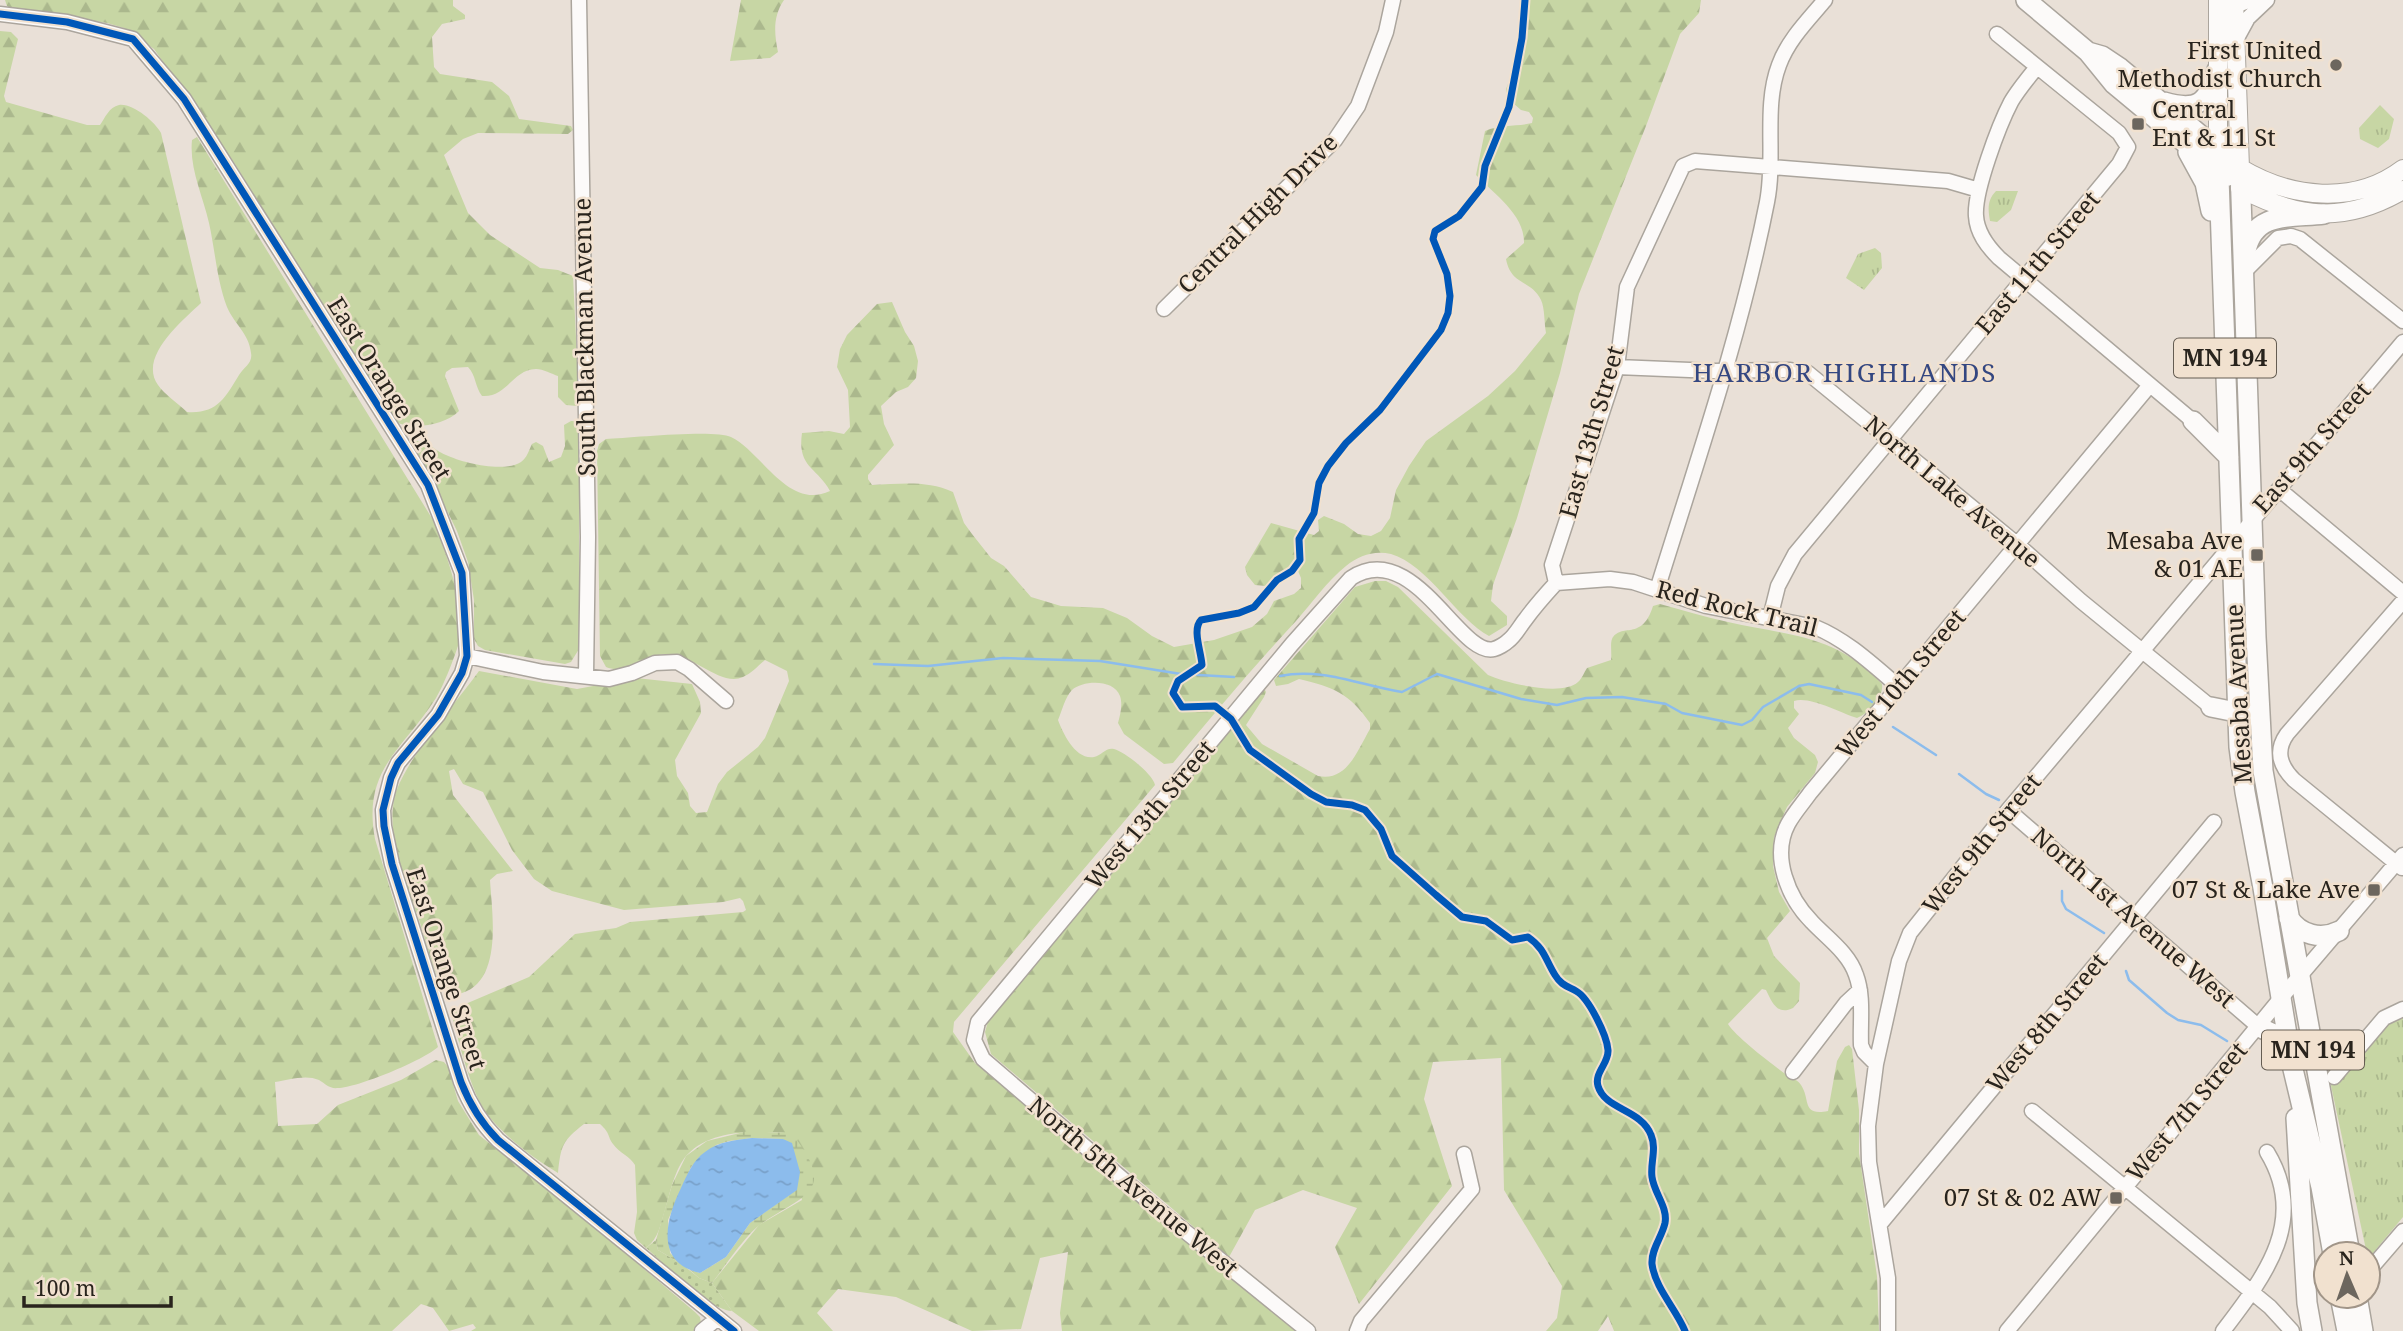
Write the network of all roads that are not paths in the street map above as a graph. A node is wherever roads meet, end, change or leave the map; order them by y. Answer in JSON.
{"nodes":[{"id":1,"x":579,"y":0,"type":"edge"},
{"id":2,"x":1393,"y":0,"type":"edge"},
{"id":3,"x":1825,"y":0,"type":"edge"},
{"id":4,"x":2026,"y":0,"type":"edge"},
{"id":5,"x":2267,"y":0,"type":"edge"},
{"id":6,"x":2231,"y":4,"type":"edge"},
{"id":7,"x":0,"y":14,"type":"edge"},
{"id":8,"x":1997,"y":34,"type":"dead end"},
{"id":9,"x":2236,"y":42,"type":"junction"},
{"id":10,"x":2088,"y":52,"type":"junction"},
{"id":11,"x":2037,"y":67,"type":"junction"},
{"id":12,"x":2217,"y":70,"type":"junction"},
{"id":13,"x":2161,"y":101,"type":"junction"},
{"id":14,"x":2180,"y":139,"type":"junction"},
{"id":15,"x":2218,"y":149,"type":"junction"},
{"id":16,"x":1771,"y":167,"type":"junction"},
{"id":17,"x":2240,"y":168,"type":"junction"},
{"id":18,"x":2403,"y":169,"type":"edge"},
{"id":19,"x":2219,"y":172,"type":"junction"},
{"id":20,"x":2240,"y":188,"type":"junction"},
{"id":21,"x":1979,"y":190,"type":"junction"},
{"id":22,"x":2403,"y":190,"type":"edge"},
{"id":23,"x":2324,"y":214,"type":"junction"},
{"id":24,"x":2243,"y":269,"type":"junction"},
{"id":25,"x":2222,"y":278,"type":"junction"},
{"id":26,"x":2024,"y":279,"type":"junction"},
{"id":27,"x":1164,"y":309,"type":"dead end"},
{"id":28,"x":2403,"y":321,"type":"edge"},
{"id":29,"x":2403,"y":342,"type":"edge"},
{"id":30,"x":1617,"y":367,"type":"junction"},
{"id":31,"x":1727,"y":370,"type":"junction"},
{"id":32,"x":2150,"y":385,"type":"junction"},
{"id":33,"x":2193,"y":421,"type":"joint"},
{"id":34,"x":1890,"y":440,"type":"junction"},
{"id":35,"x":2229,"y":457,"type":"junction"},
{"id":36,"x":2280,"y":490,"type":"junction"},
{"id":37,"x":2252,"y":518,"type":"junction"},
{"id":38,"x":2232,"y":544,"type":"junction"},
{"id":39,"x":2018,"y":545,"type":"junction"},
{"id":40,"x":1556,"y":583,"type":"junction"},
{"id":41,"x":1657,"y":590,"type":"junction"},
{"id":42,"x":2403,"y":593,"type":"edge"},
{"id":43,"x":2403,"y":601,"type":"edge"},
{"id":44,"x":1770,"y":618,"type":"junction"},
{"id":45,"x":2141,"y":652,"type":"junction"},
{"id":46,"x":467,"y":656,"type":"junction"},
{"id":47,"x":586,"y":675,"type":"junction"},
{"id":48,"x":1899,"y":687,"type":"junction"},
{"id":49,"x":726,"y":701,"type":"dead end"},
{"id":50,"x":2211,"y":707,"type":"junction"},
{"id":51,"x":2236,"y":710,"type":"junction"},
{"id":52,"x":2259,"y":727,"type":"junction"},
{"id":53,"x":2239,"y":747,"type":"junction"},
{"id":54,"x":2008,"y":810,"type":"junction"},
{"id":55,"x":2214,"y":822,"type":"dead end"},
{"id":56,"x":2401,"y":863,"type":"edge"},
{"id":57,"x":2134,"y":918,"type":"junction"},
{"id":58,"x":2289,"y":918,"type":"junction"},
{"id":59,"x":2339,"y":931,"type":"junction"},
{"id":60,"x":2300,"y":978,"type":"junction"},
{"id":61,"x":1860,"y":990,"type":"junction"},
{"id":62,"x":2281,"y":998,"type":"junction"},
{"id":63,"x":2403,"y":1009,"type":"edge"},
{"id":64,"x":2259,"y":1027,"type":"junction"},
{"id":65,"x":974,"y":1033,"type":"joint"},
{"id":66,"x":2291,"y":1057,"type":"junction"},
{"id":67,"x":1876,"y":1064,"type":"junction"},
{"id":68,"x":1793,"y":1072,"type":"dead end"},
{"id":69,"x":2334,"y":1077,"type":"dead end"},
{"id":70,"x":2032,"y":1111,"type":"dead end"},
{"id":71,"x":2267,"y":1152,"type":"dead end"},
{"id":72,"x":1464,"y":1154,"type":"dead end"},
{"id":73,"x":2330,"y":1185,"type":"junction"},
{"id":74,"x":2125,"y":1186,"type":"junction"},
{"id":75,"x":1880,"y":1224,"type":"junction"},
{"id":76,"x":2403,"y":1231,"type":"edge"},
{"id":77,"x":2332,"y":1240,"type":"edge"},
{"id":78,"x":2346,"y":1240,"type":"edge"},
{"id":79,"x":2382,"y":1255,"type":"edge"},
{"id":80,"x":2252,"y":1293,"type":"junction"},
{"id":81,"x":2343,"y":1310,"type":"edge"},
{"id":82,"x":2359,"y":1310,"type":"edge"},
{"id":83,"x":718,"y":1318,"type":"junction"},
{"id":84,"x":702,"y":1331,"type":"edge"},
{"id":85,"x":734,"y":1331,"type":"edge"},
{"id":86,"x":1307,"y":1331,"type":"edge"},
{"id":87,"x":1357,"y":1331,"type":"edge"},
{"id":88,"x":1888,"y":1331,"type":"edge"},
{"id":89,"x":2007,"y":1331,"type":"edge"},
{"id":90,"x":2223,"y":1331,"type":"edge"},
{"id":91,"x":2292,"y":1331,"type":"edge"},
{"id":92,"x":2312,"y":1331,"type":"edge"},
{"id":93,"x":2347,"y":1331,"type":"edge"},
{"id":94,"x":2363,"y":1331,"type":"edge"}],
"edges":[{"from":1,"to":47,"type":"street","name":"South Blackman Avenue"},
{"from":2,"to":27,"type":"street","name":"Central High Drive"},
{"from":3,"to":16,"type":"street"},
{"from":4,"to":10,"type":"highway","number":"MN 194"},
{"from":5,"to":9,"type":"street"},
{"from":6,"to":9,"type":"main road","name":"Mesaba Avenue"},
{"from":6,"to":12,"type":"main road","name":"Mesaba Avenue"},
{"from":7,"to":46,"type":"street","name":"East Orange Street"},
{"from":8,"to":11,"type":"street"},
{"from":9,"to":17,"type":"main road","name":"Mesaba Avenue"},
{"from":10,"to":13,"type":"highway","number":"MN 194"},
{"from":10,"to":14,"type":"highway","number":"MN 194"},
{"from":11,"to":21,"type":"street"},
{"from":11,"to":26,"type":"street","name":"East 11th Street"},
{"from":12,"to":13,"type":"highway"},
{"from":12,"to":15,"type":"main road","name":"Mesaba Avenue"},
{"from":13,"to":15,"type":"highway","number":"MN 194"},
{"from":14,"to":19,"type":"highway","number":"MN 194"},
{"from":14,"to":25,"type":"highway","number":"MN 194"},
{"from":15,"to":17,"type":"highway","number":"MN 194"},
{"from":15,"to":19,"type":"highway","name":"Mesaba Avenue"},
{"from":16,"to":21,"type":"street"},
{"from":16,"to":30,"type":"street","name":"East 13th Street"},
{"from":16,"to":31,"type":"street"},
{"from":17,"to":18,"type":"main road"},
{"from":17,"to":20,"type":"highway","name":"Mesaba Avenue","number":"MN 194"},
{"from":19,"to":20,"type":"highway"},
{"from":19,"to":25,"type":"highway","name":"Mesaba Avenue","number":"MN 194"},
{"from":20,"to":23,"type":"main road"},
{"from":20,"to":24,"type":"highway","name":"Mesaba Avenue","number":"MN 194"},
{"from":21,"to":26,"type":"street"},
{"from":22,"to":23,"type":"main road"},
{"from":23,"to":24,"type":"highway"},
{"from":24,"to":28,"type":"street"},
{"from":24,"to":37,"type":"highway","name":"Mesaba Avenue","number":"MN 194"},
{"from":25,"to":35,"type":"highway","name":"Mesaba Avenue","number":"MN 194"},
{"from":26,"to":32,"type":"street"},
{"from":26,"to":34,"type":"street","name":"East 11th Street"},
{"from":29,"to":36,"type":"street","name":"East 9th Street"},
{"from":30,"to":31,"type":"street","name":"North Lake Avenue"},
{"from":30,"to":40,"type":"street","name":"East 13th Street"},
{"from":31,"to":34,"type":"street","name":"North Lake Avenue"},
{"from":31,"to":41,"type":"street"},
{"from":32,"to":33,"type":"street"},
{"from":32,"to":39,"type":"street","name":"West 10th Street"},
{"from":33,"to":35,"type":"highway"},
{"from":34,"to":39,"type":"street","name":"North Lake Avenue"},
{"from":34,"to":44,"type":"street","name":"East 11th Street"},
{"from":35,"to":38,"type":"highway","name":"Mesaba Avenue","number":"MN 194"},
{"from":36,"to":37,"type":"street","name":"East 9th Street"},
{"from":36,"to":42,"type":"street"},
{"from":37,"to":38,"type":"street","name":"East 9th Street"},
{"from":37,"to":52,"type":"highway","name":"Mesaba Avenue","number":"MN 194"},
{"from":38,"to":45,"type":"street","name":"East 9th Street"},
{"from":38,"to":51,"type":"highway","name":"Mesaba Avenue","number":"MN 194"},
{"from":39,"to":45,"type":"street","name":"North Lake Avenue"},
{"from":39,"to":48,"type":"street","name":"West 10th Street"},
{"from":40,"to":41,"type":"street","name":"Red Rock Trail"},
{"from":40,"to":65,"type":"street","name":"West 13th Street"},
{"from":41,"to":44,"type":"street","name":"Red Rock Trail"},
{"from":43,"to":56,"type":"street"},
{"from":44,"to":48,"type":"street","name":"Red Rock Trail"},
{"from":45,"to":50,"type":"street","name":"North Lake Avenue"},
{"from":45,"to":54,"type":"street","name":"West 9th Street"},
{"from":46,"to":47,"type":"street"},
{"from":46,"to":83,"type":"street","name":"East Orange Street"},
{"from":47,"to":49,"type":"street"},
{"from":48,"to":61,"type":"street","name":"West 10th Street"},
{"from":50,"to":51,"type":"highway"},
{"from":50,"to":53,"type":"highway"},
{"from":51,"to":52,"type":"highway"},
{"from":51,"to":53,"type":"highway","name":"Mesaba Avenue","number":"MN 194"},
{"from":52,"to":58,"type":"highway","name":"Mesaba Avenue","number":"MN 194"},
{"from":53,"to":62,"type":"highway","name":"Mesaba Avenue","number":"MN 194"},
{"from":54,"to":57,"type":"street","name":"North 1st Avenue West"},
{"from":54,"to":67,"type":"street","name":"West 9th Street"},
{"from":55,"to":57,"type":"street","name":"West 8th Street"},
{"from":56,"to":59,"type":"street","name":"West 7th Street"},
{"from":57,"to":64,"type":"street","name":"North 1st Avenue West"},
{"from":57,"to":75,"type":"street","name":"West 8th Street"},
{"from":58,"to":59,"type":"highway"},
{"from":58,"to":60,"type":"highway","name":"Mesaba Avenue","number":"MN 194"},
{"from":59,"to":60,"type":"street","name":"West 7th Street"},
{"from":60,"to":62,"type":"street","name":"West 7th Street"},
{"from":60,"to":73,"type":"highway","name":"Mesaba Avenue","number":"MN 194"},
{"from":61,"to":67,"type":"street"},
{"from":61,"to":68,"type":"street"},
{"from":62,"to":64,"type":"street","name":"West 7th Street"},
{"from":62,"to":66,"type":"highway","name":"Mesaba Avenue","number":"MN 194"},
{"from":63,"to":69,"type":"street"},
{"from":64,"to":66,"type":"highway"},
{"from":64,"to":74,"type":"street","name":"West 7th Street"},
{"from":65,"to":86,"type":"street","name":"North 5th Avenue West"},
{"from":66,"to":73,"type":"highway","name":"Mesaba Avenue","number":"MN 194"},
{"from":66,"to":92,"type":"highway"},
{"from":67,"to":75,"type":"street","name":"West 9th Street"},
{"from":70,"to":74,"type":"street"},
{"from":71,"to":80,"type":"street"},
{"from":72,"to":87,"type":"street"},
{"from":73,"to":77,"type":"highway","name":"Mesaba Avenue"},
{"from":73,"to":78,"type":"highway","name":"Mesaba Avenue"},
{"from":74,"to":80,"type":"street"},
{"from":74,"to":89,"type":"street","name":"West 7th Street"},
{"from":75,"to":88,"type":"street","name":"West 9th Street"},
{"from":76,"to":79,"type":"street"},
{"from":80,"to":90,"type":"street"},
{"from":80,"to":91,"type":"street"},
{"from":81,"to":93,"type":"highway"},
{"from":82,"to":94,"type":"highway"},
{"from":83,"to":84,"type":"street"},
{"from":83,"to":85,"type":"street","name":"East Orange Street"}]}
